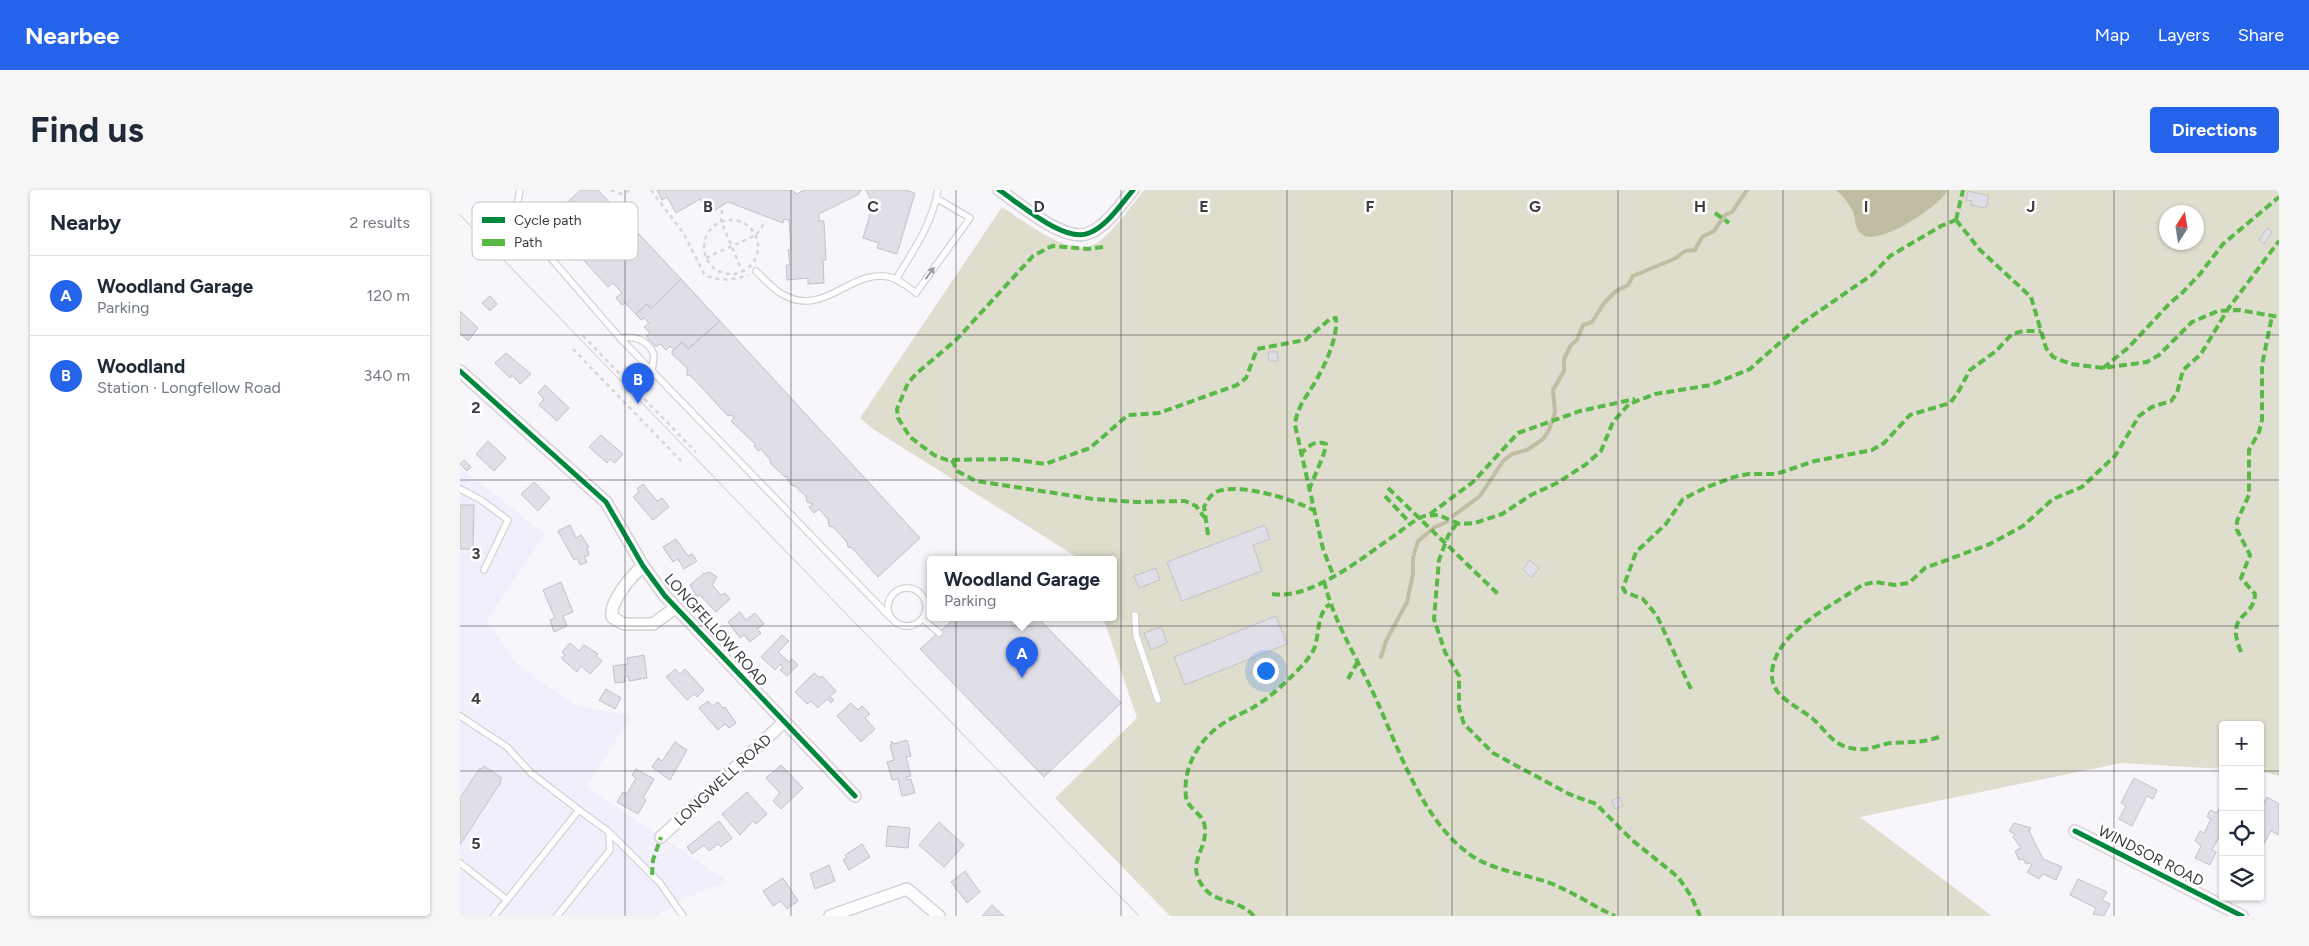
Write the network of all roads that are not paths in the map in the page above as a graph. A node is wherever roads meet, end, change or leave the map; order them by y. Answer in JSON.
{"nodes":[{"id":1,"x":938,"y":190,"type":"edge"},
{"id":2,"x":998,"y":190,"type":"edge"},
{"id":3,"x":1133,"y":190,"type":"edge"},
{"id":4,"x":936,"y":198,"type":"junction"},
{"id":5,"x":552,"y":260,"type":"edge"},
{"id":6,"x":756,"y":271,"type":"road end"},
{"id":7,"x":896,"y":279,"type":"junction"},
{"id":8,"x":620,"y":338,"type":"junction"},
{"id":9,"x":460,"y":371,"type":"edge"},
{"id":10,"x":652,"y":371,"type":"junction"},
{"id":11,"x":460,"y":489,"type":"edge"},
{"id":12,"x":643,"y":566,"type":"junction"},
{"id":13,"x":484,"y":570,"type":"dead end"},
{"id":14,"x":675,"y":608,"type":"junction"},
{"id":15,"x":1135,"y":615,"type":"dead end"},
{"id":16,"x":892,"y":618,"type":"junction"},
{"id":17,"x":923,"y":618,"type":"junction"},
{"id":18,"x":939,"y":633,"type":"dead end"},
{"id":19,"x":1158,"y":700,"type":"dead end"},
{"id":20,"x":460,"y":716,"type":"edge"},
{"id":21,"x":784,"y":722,"type":"junction"},
{"id":22,"x":855,"y":796,"type":"dead end"},
{"id":23,"x":579,"y":810,"type":"junction"},
{"id":24,"x":2075,"y":831,"type":"dead end"},
{"id":25,"x":609,"y":832,"type":"junction"},
{"id":26,"x":661,"y":837,"type":"dead end"},
{"id":27,"x":460,"y":863,"type":"edge"},
{"id":28,"x":507,"y":900,"type":"junction"},
{"id":29,"x":494,"y":916,"type":"edge"},
{"id":30,"x":557,"y":916,"type":"edge"},
{"id":31,"x":683,"y":916,"type":"edge"},
{"id":32,"x":830,"y":916,"type":"edge"},
{"id":33,"x":939,"y":916,"type":"edge"},
{"id":34,"x":2242,"y":916,"type":"edge"}],
"edges":[{"from":1,"to":4,"type":"lane"},
{"from":2,"to":3,"type":"street"},
{"from":4,"to":7,"type":"lane"},
{"from":7,"to":4,"type":"lane","one_way":true},
{"from":5,"to":8,"type":"lane"},
{"from":6,"to":7,"type":"lane"},
{"from":8,"to":10,"type":"lane"},
{"from":8,"to":10,"type":"lane"},
{"from":9,"to":12,"type":"street","name":"LONGFELLOW ROAD"},
{"from":10,"to":16,"type":"lane"},
{"from":11,"to":13,"type":"lane"},
{"from":12,"to":14,"type":"street","name":"LONGFELLOW ROAD"},
{"from":12,"to":14,"type":"street"},
{"from":14,"to":21,"type":"street","name":"LONGFELLOW ROAD"},
{"from":15,"to":19,"type":"lane"},
{"from":16,"to":17,"type":"lane"},
{"from":16,"to":17,"type":"lane"},
{"from":17,"to":18,"type":"lane"},
{"from":20,"to":23,"type":"lane"},
{"from":21,"to":22,"type":"street","name":"LONGFELLOW ROAD"},
{"from":21,"to":26,"type":"street","name":"LONGWELL ROAD"},
{"from":23,"to":25,"type":"lane"},
{"from":23,"to":28,"type":"lane"},
{"from":24,"to":34,"type":"street","name":"WINDSOR ROAD"},
{"from":25,"to":30,"type":"lane"},
{"from":25,"to":31,"type":"lane"},
{"from":27,"to":28,"type":"lane"},
{"from":28,"to":29,"type":"lane"},
{"from":32,"to":33,"type":"street"}]}
